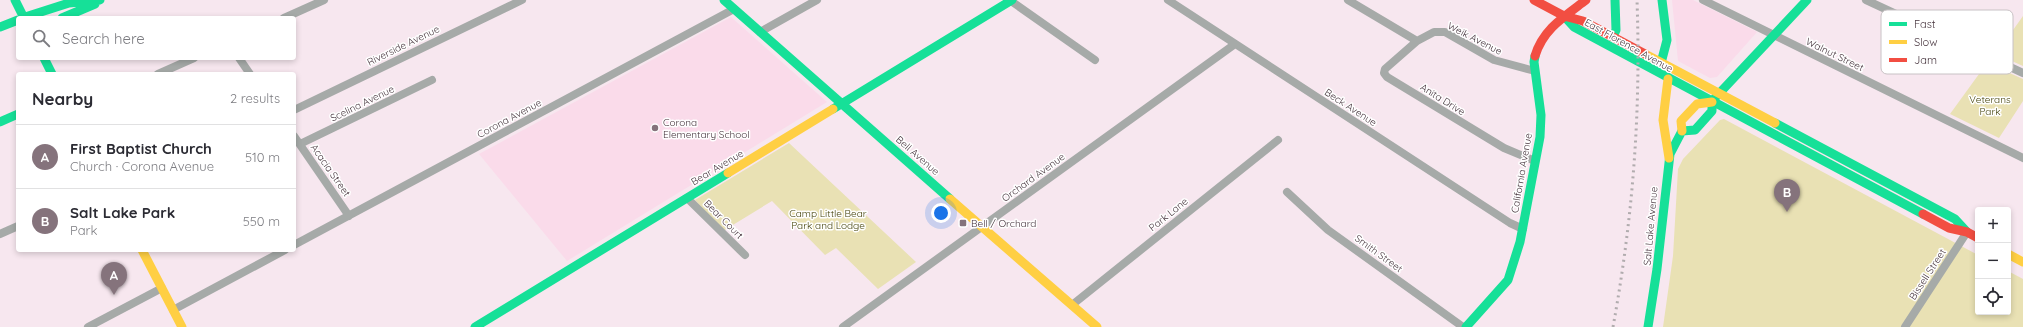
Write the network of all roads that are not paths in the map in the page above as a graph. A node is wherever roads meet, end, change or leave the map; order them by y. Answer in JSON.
{"nodes":[{"id":1,"x":15,"y":0,"type":"edge"},
{"id":2,"x":100,"y":0,"type":"edge"},
{"id":3,"x":103,"y":0,"type":"edge"},
{"id":4,"x":324,"y":0,"type":"edge"},
{"id":5,"x":522,"y":0,"type":"edge"},
{"id":6,"x":724,"y":0,"type":"edge"},
{"id":7,"x":817,"y":0,"type":"edge"},
{"id":8,"x":1011,"y":0,"type":"edge"},
{"id":9,"x":1168,"y":0,"type":"edge"},
{"id":10,"x":1348,"y":0,"type":"edge"},
{"id":11,"x":1534,"y":0,"type":"edge"},
{"id":12,"x":1586,"y":0,"type":"edge"},
{"id":13,"x":1615,"y":0,"type":"edge"},
{"id":14,"x":1662,"y":0,"type":"edge"},
{"id":15,"x":1703,"y":0,"type":"edge"},
{"id":16,"x":1806,"y":0,"type":"edge"},
{"id":17,"x":1866,"y":0,"type":"edge"},
{"id":18,"x":734,"y":9,"type":"junction"},
{"id":19,"x":1888,"y":10,"type":"edge"},
{"id":20,"x":22,"y":16,"type":"edge"},
{"id":21,"x":29,"y":16,"type":"edge"},
{"id":22,"x":67,"y":16,"type":"edge"},
{"id":23,"x":288,"y":16,"type":"edge"},
{"id":24,"x":1564,"y":16,"type":"junction"},
{"id":25,"x":16,"y":21,"type":"edge"},
{"id":26,"x":0,"y":27,"type":"edge"},
{"id":27,"x":760,"y":32,"type":"junction"},
{"id":28,"x":1774,"y":35,"type":"junction"},
{"id":29,"x":1613,"y":37,"type":"junction"},
{"id":30,"x":1417,"y":41,"type":"junction"},
{"id":31,"x":1235,"y":44,"type":"junction"},
{"id":32,"x":45,"y":60,"type":"edge"},
{"id":33,"x":190,"y":60,"type":"edge"},
{"id":34,"x":240,"y":60,"type":"edge"},
{"id":35,"x":1095,"y":60,"type":"dead end"},
{"id":36,"x":1661,"y":62,"type":"junction"},
{"id":37,"x":2013,"y":68,"type":"edge"},
{"id":38,"x":1535,"y":71,"type":"junction"},
{"id":39,"x":51,"y":72,"type":"edge"},
{"id":40,"x":162,"y":72,"type":"edge"},
{"id":41,"x":249,"y":72,"type":"edge"},
{"id":42,"x":2023,"y":73,"type":"edge"},
{"id":43,"x":1668,"y":79,"type":"junction"},
{"id":44,"x":432,"y":80,"type":"dead end"},
{"id":45,"x":1720,"y":94,"type":"junction"},
{"id":46,"x":1712,"y":102,"type":"junction"},
{"id":47,"x":842,"y":104,"type":"junction"},
{"id":48,"x":296,"y":109,"type":"edge"},
{"id":49,"x":16,"y":115,"type":"edge"},
{"id":50,"x":0,"y":122,"type":"edge"},
{"id":51,"x":1682,"y":131,"type":"junction"},
{"id":52,"x":296,"y":139,"type":"edge"},
{"id":53,"x":1278,"y":140,"type":"dead end"},
{"id":54,"x":300,"y":144,"type":"junction"},
{"id":55,"x":1669,"y":158,"type":"junction"},
{"id":56,"x":2023,"y":158,"type":"edge"},
{"id":57,"x":1535,"y":161,"type":"junction"},
{"id":58,"x":1287,"y":192,"type":"dead end"},
{"id":59,"x":687,"y":198,"type":"junction"},
{"id":60,"x":349,"y":216,"type":"junction"},
{"id":61,"x":983,"y":226,"type":"junction"},
{"id":62,"x":16,"y":227,"type":"edge"},
{"id":63,"x":1523,"y":230,"type":"junction"},
{"id":64,"x":1967,"y":232,"type":"junction"},
{"id":65,"x":0,"y":234,"type":"edge"},
{"id":66,"x":1975,"y":236,"type":"edge"},
{"id":67,"x":296,"y":244,"type":"edge"},
{"id":68,"x":143,"y":252,"type":"edge"},
{"id":69,"x":281,"y":252,"type":"edge"},
{"id":70,"x":744,"y":255,"type":"dead end"},
{"id":71,"x":2011,"y":256,"type":"edge"},
{"id":72,"x":2023,"y":262,"type":"edge"},
{"id":73,"x":162,"y":288,"type":"junction"},
{"id":74,"x":1072,"y":305,"type":"junction"},
{"id":75,"x":173,"y":310,"type":"junction"},
{"id":76,"x":1095,"y":326,"type":"edge"},
{"id":77,"x":88,"y":327,"type":"edge"},
{"id":78,"x":182,"y":327,"type":"edge"},
{"id":79,"x":475,"y":327,"type":"edge"},
{"id":80,"x":843,"y":327,"type":"edge"},
{"id":81,"x":1463,"y":327,"type":"edge"},
{"id":82,"x":1466,"y":327,"type":"edge"},
{"id":83,"x":1648,"y":327,"type":"edge"},
{"id":84,"x":1905,"y":327,"type":"edge"}],
"edges":[{"from":1,"to":20,"type":"street"},
{"from":2,"to":21,"type":"street"},
{"from":3,"to":22,"type":"street"},
{"from":4,"to":23,"type":"street"},
{"from":5,"to":48,"type":"street","name":"Riverside Avenue"},
{"from":6,"to":18,"type":"street","name":"Bell Avenue"},
{"from":7,"to":27,"type":"street"},
{"from":8,"to":35,"type":"street"},
{"from":8,"to":47,"type":"street","name":"Bear Avenue"},
{"from":9,"to":31,"type":"street","name":"Beck Avenue"},
{"from":10,"to":30,"type":"street"},
{"from":11,"to":24,"type":"street"},
{"from":12,"to":24,"type":"street"},
{"from":13,"to":29,"type":"street"},
{"from":14,"to":36,"type":"street"},
{"from":15,"to":28,"type":"street","name":"Walnut Street"},
{"from":16,"to":28,"type":"street"},
{"from":17,"to":19,"type":"street"},
{"from":18,"to":27,"type":"street","name":"Bell Avenue"},
{"from":18,"to":60,"type":"street","name":"Corona Avenue"},
{"from":24,"to":29,"type":"street","name":"East Florence Avenue"},
{"from":24,"to":38,"type":"street","name":"California Avenue"},
{"from":24,"to":43,"type":"street","name":"East Florence Avenue"},
{"from":25,"to":26,"type":"street"},
{"from":27,"to":47,"type":"street","name":"Bell Avenue"},
{"from":28,"to":45,"type":"street"},
{"from":28,"to":56,"type":"street","name":"Walnut Street"},
{"from":29,"to":36,"type":"street","name":"East Florence Avenue"},
{"from":30,"to":38,"type":"street","name":"Weik Avenue"},
{"from":30,"to":57,"type":"street","name":"Anita Drive"},
{"from":31,"to":61,"type":"street","name":"Orchard Avenue"},
{"from":31,"to":63,"type":"street","name":"Beck Avenue"},
{"from":32,"to":39,"type":"street"},
{"from":33,"to":40,"type":"street"},
{"from":34,"to":41,"type":"street"},
{"from":36,"to":45,"type":"street","name":"East Florence Avenue"},
{"from":37,"to":42,"type":"street"},
{"from":38,"to":57,"type":"street","name":"California Avenue"},
{"from":43,"to":46,"type":"street","name":"East Florence Avenue"},
{"from":43,"to":55,"type":"street"},
{"from":44,"to":54,"type":"street","name":"Scelina Avenue"},
{"from":45,"to":46,"type":"street"},
{"from":45,"to":64,"type":"street","name":"East Florence Avenue"},
{"from":46,"to":51,"type":"street"},
{"from":46,"to":51,"type":"street","name":"Salt Lake Avenue"},
{"from":46,"to":64,"type":"street","name":"East Florence Avenue"},
{"from":47,"to":59,"type":"street","name":"Bear Avenue"},
{"from":47,"to":61,"type":"street","name":"Bell Avenue"},
{"from":49,"to":50,"type":"street"},
{"from":51,"to":55,"type":"street","name":"Salt Lake Avenue"},
{"from":52,"to":54,"type":"street","name":"Acacia Street"},
{"from":53,"to":74,"type":"street","name":"Park Lane"},
{"from":54,"to":60,"type":"street","name":"Acacia Street"},
{"from":55,"to":83,"type":"street","name":"Salt Lake Avenue"},
{"from":57,"to":63,"type":"street","name":"California Avenue"},
{"from":58,"to":81,"type":"street","name":"Smith Street"},
{"from":59,"to":70,"type":"street","name":"Bear Court"},
{"from":59,"to":79,"type":"street","name":"Bear Avenue"},
{"from":60,"to":67,"type":"street","name":"Corona Avenue"},
{"from":61,"to":74,"type":"street","name":"Bell Avenue"},
{"from":61,"to":80,"type":"street","name":"Orchard Avenue"},
{"from":62,"to":65,"type":"street"},
{"from":63,"to":82,"type":"street","name":"California Avenue"},
{"from":64,"to":66,"type":"street","name":"East Florence Avenue"},
{"from":64,"to":84,"type":"street","name":"Bissell Street"},
{"from":68,"to":73,"type":"street"},
{"from":69,"to":75,"type":"street"},
{"from":71,"to":72,"type":"street"},
{"from":73,"to":75,"type":"street"},
{"from":73,"to":77,"type":"street"},
{"from":74,"to":76,"type":"street","name":"Bell Avenue"},
{"from":75,"to":78,"type":"street"}]}
